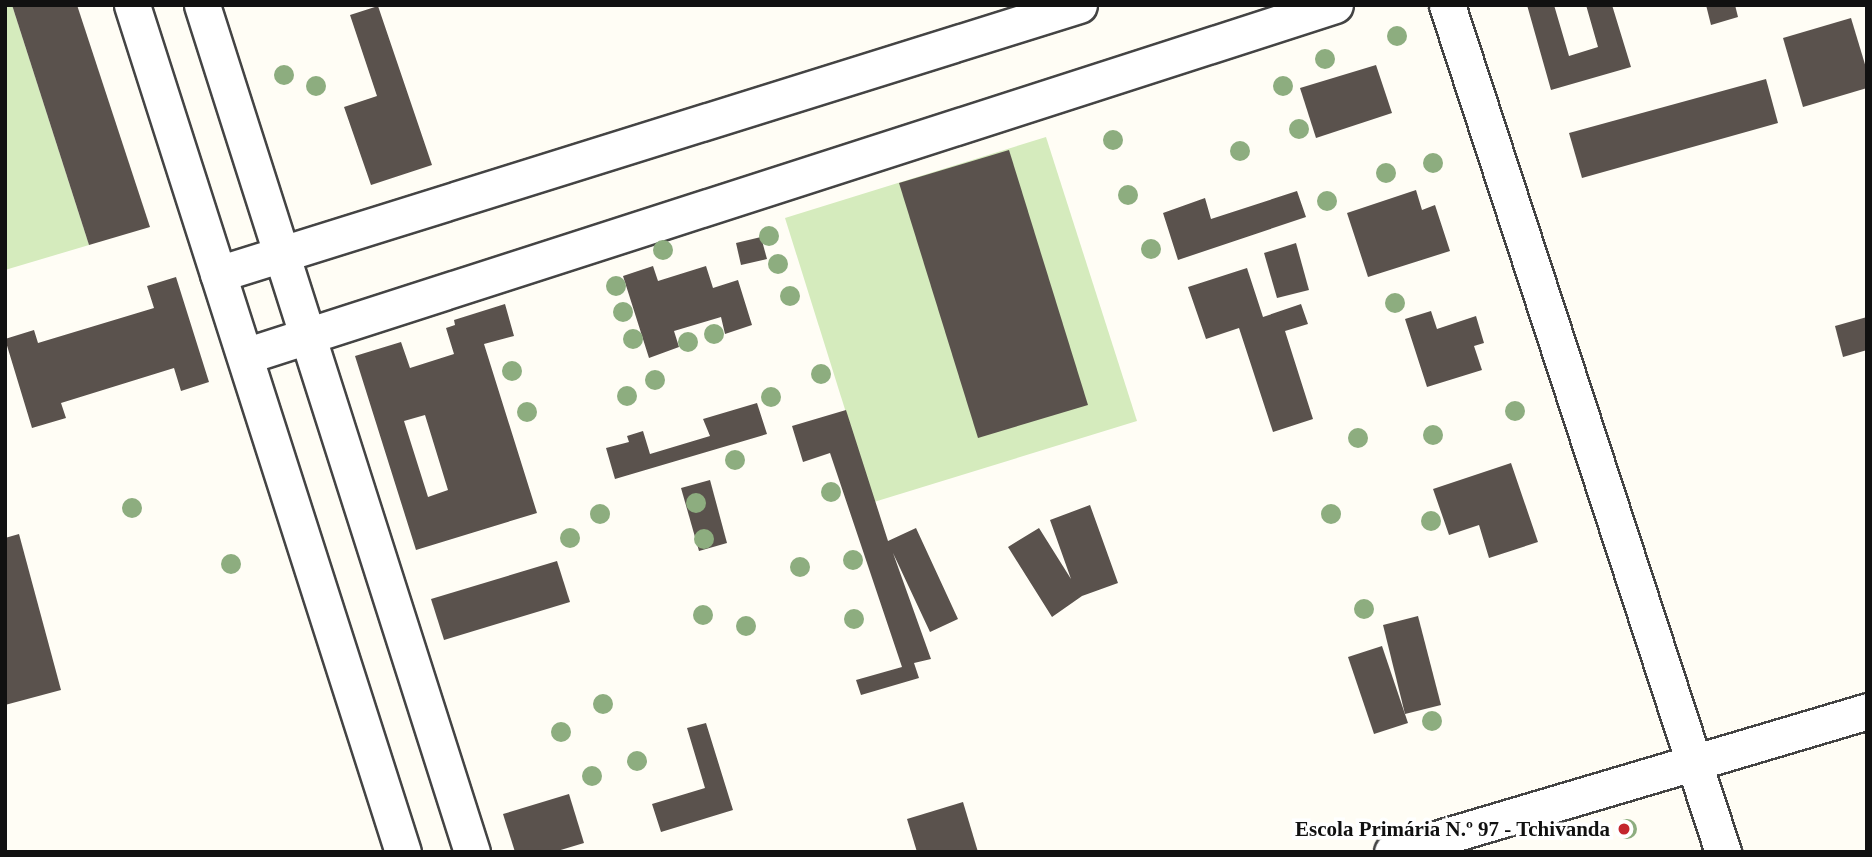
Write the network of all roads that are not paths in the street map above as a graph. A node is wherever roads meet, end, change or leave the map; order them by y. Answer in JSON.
{"nodes":[{"id":1,"x":132,"y":5,"type":"edge"},
{"id":2,"x":202,"y":5,"type":"edge"},
{"id":3,"x":1079,"y":5,"type":"edge"},
{"id":4,"x":1335,"y":5,"type":"edge"},
{"id":5,"x":1447,"y":5,"type":"edge"},
{"id":6,"x":282,"y":254,"type":"junction"},
{"id":7,"x":218,"y":274,"type":"junction"},
{"id":8,"x":308,"y":336,"type":"junction"},
{"id":9,"x":245,"y":356,"type":"junction"},
{"id":10,"x":1867,"y":711,"type":"edge"},
{"id":11,"x":1694,"y":762,"type":"junction"},
{"id":12,"x":403,"y":852,"type":"edge"},
{"id":13,"x":472,"y":852,"type":"edge"},
{"id":14,"x":1392,"y":852,"type":"edge"},
{"id":15,"x":1723,"y":852,"type":"edge"}],
"edges":[{"from":1,"to":7,"type":"street"},
{"from":2,"to":6,"type":"street"},
{"from":3,"to":6,"type":"street"},
{"from":4,"to":8,"type":"street"},
{"from":5,"to":11,"type":"street"},
{"from":6,"to":7,"type":"street"},
{"from":6,"to":8,"type":"street"},
{"from":7,"to":9,"type":"street"},
{"from":8,"to":9,"type":"street"},
{"from":8,"to":13,"type":"street"},
{"from":9,"to":12,"type":"street"},
{"from":10,"to":11,"type":"street"},
{"from":11,"to":14,"type":"street"},
{"from":11,"to":15,"type":"street"}]}
